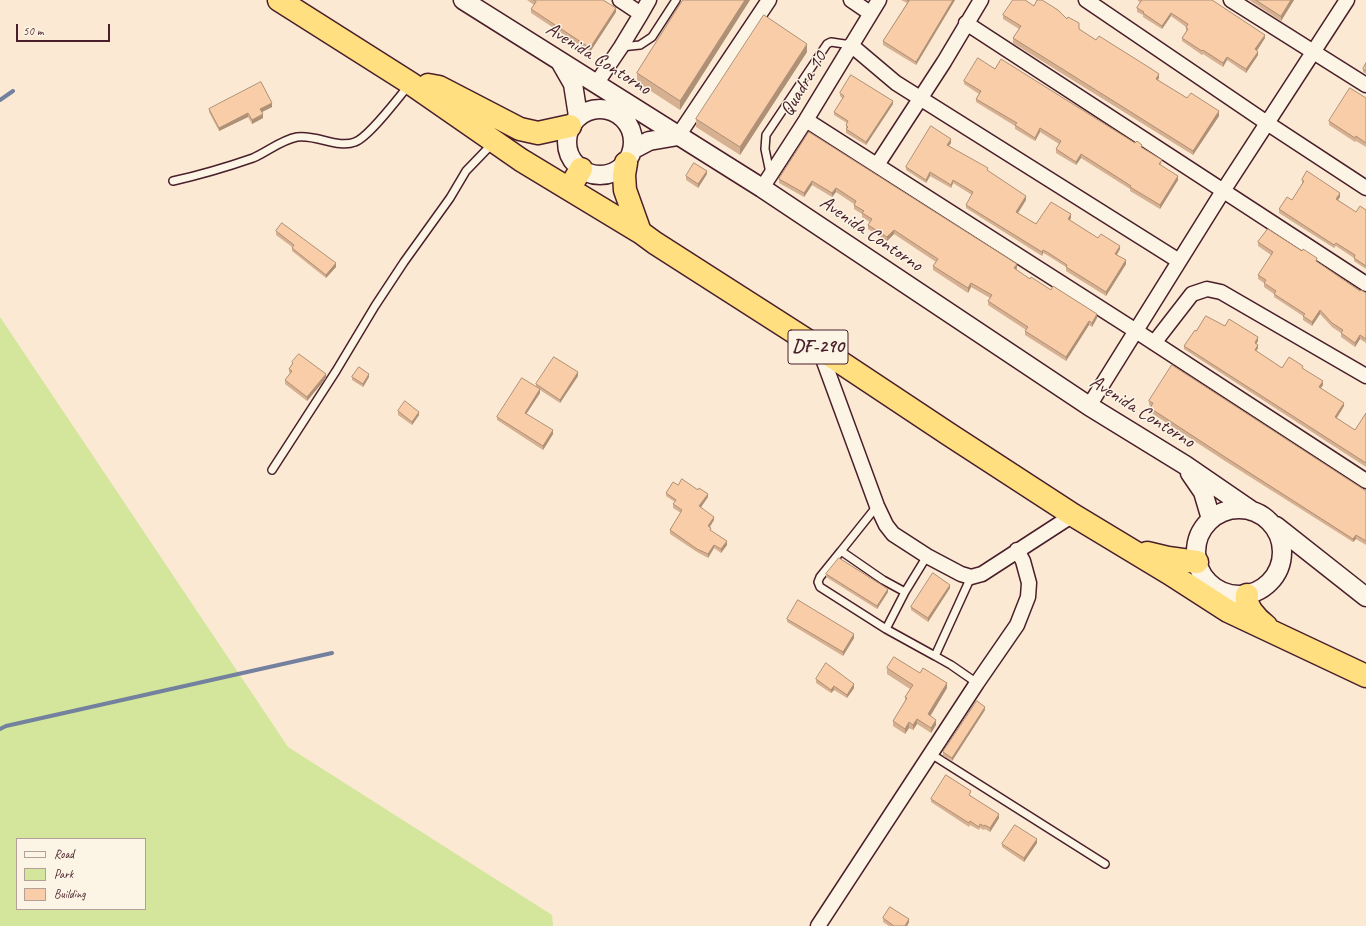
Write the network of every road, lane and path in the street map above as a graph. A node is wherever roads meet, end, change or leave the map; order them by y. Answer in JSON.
{"nodes":[{"id":1,"x":279,"y":0,"type":"edge"},
{"id":2,"x":463,"y":0,"type":"edge"},
{"id":3,"x":620,"y":0,"type":"edge"},
{"id":4,"x":649,"y":0,"type":"edge"},
{"id":5,"x":676,"y":0,"type":"edge"},
{"id":6,"x":769,"y":0,"type":"edge"},
{"id":7,"x":851,"y":0,"type":"edge"},
{"id":8,"x":879,"y":0,"type":"edge"},
{"id":9,"x":981,"y":0,"type":"edge"},
{"id":10,"x":1086,"y":0,"type":"edge"},
{"id":11,"x":1231,"y":0,"type":"edge"},
{"id":12,"x":1348,"y":0,"type":"edge"},
{"id":13,"x":870,"y":13,"type":"junction"},
{"id":14,"x":641,"y":14,"type":"junction"},
{"id":15,"x":966,"y":23,"type":"junction"},
{"id":16,"x":851,"y":44,"type":"junction"},
{"id":17,"x":621,"y":47,"type":"junction"},
{"id":18,"x":1313,"y":52,"type":"junction"},
{"id":19,"x":559,"y":60,"type":"junction"},
{"id":20,"x":410,"y":83,"type":"junction"},
{"id":21,"x":596,"y":84,"type":"junction"},
{"id":22,"x":1366,"y":85,"type":"edge"},
{"id":23,"x":921,"y":98,"type":"junction"},
{"id":24,"x":622,"y":108,"type":"junction"},
{"id":25,"x":806,"y":120,"type":"junction"},
{"id":26,"x":574,"y":121,"type":"junction"},
{"id":27,"x":1267,"y":123,"type":"junction"},
{"id":28,"x":678,"y":136,"type":"junction"},
{"id":29,"x":495,"y":141,"type":"junction"},
{"id":30,"x":629,"y":157,"type":"junction"},
{"id":31,"x":877,"y":165,"type":"junction"},
{"id":32,"x":581,"y":170,"type":"junction"},
{"id":33,"x":173,"y":181,"type":"dead end"},
{"id":34,"x":766,"y":181,"type":"junction"},
{"id":35,"x":1366,"y":188,"type":"edge"},
{"id":36,"x":569,"y":189,"type":"junction"},
{"id":37,"x":1223,"y":191,"type":"junction"},
{"id":38,"x":640,"y":232,"type":"junction"},
{"id":39,"x":1179,"y":261,"type":"junction"},
{"id":40,"x":1366,"y":284,"type":"edge"},
{"id":41,"x":1136,"y":331,"type":"junction"},
{"id":42,"x":1154,"y":342,"type":"junction"},
{"id":43,"x":819,"y":348,"type":"junction"},
{"id":44,"x":1366,"y":376,"type":"edge"},
{"id":45,"x":1089,"y":406,"type":"junction"},
{"id":46,"x":1185,"y":465,"type":"junction"},
{"id":47,"x":272,"y":470,"type":"dead end"},
{"id":48,"x":1366,"y":481,"type":"edge"},
{"id":49,"x":877,"y":506,"type":"junction"},
{"id":50,"x":1252,"y":511,"type":"junction"},
{"id":51,"x":1073,"y":514,"type":"junction"},
{"id":52,"x":1211,"y":519,"type":"junction"},
{"id":53,"x":1268,"y":520,"type":"junction"},
{"id":54,"x":1130,"y":549,"type":"junction"},
{"id":55,"x":1017,"y":550,"type":"junction"},
{"id":56,"x":841,"y":551,"type":"junction"},
{"id":57,"x":927,"y":556,"type":"junction"},
{"id":58,"x":1197,"y":562,"type":"junction"},
{"id":59,"x":971,"y":577,"type":"junction"},
{"id":60,"x":905,"y":592,"type":"junction"},
{"id":61,"x":1247,"y":595,"type":"junction"},
{"id":62,"x":1366,"y":597,"type":"edge"},
{"id":63,"x":886,"y":629,"type":"junction"},
{"id":64,"x":1278,"y":635,"type":"junction"},
{"id":65,"x":935,"y":656,"type":"junction"},
{"id":66,"x":1366,"y":676,"type":"edge"},
{"id":67,"x":977,"y":683,"type":"junction"},
{"id":68,"x":930,"y":754,"type":"junction"},
{"id":69,"x":1105,"y":864,"type":"dead end"},
{"id":70,"x":818,"y":926,"type":"edge"}],
"edges":[{"from":1,"to":20,"type":"highway","number":"DF-290"},
{"from":2,"to":19,"type":"street","name":"Avenida Contorno"},
{"from":3,"to":14,"type":"street"},
{"from":4,"to":14,"type":"street"},
{"from":5,"to":17,"type":"lane"},
{"from":6,"to":28,"type":"street"},
{"from":7,"to":13,"type":"street"},
{"from":8,"to":13,"type":"street","name":"Quadra 10"},
{"from":9,"to":15,"type":"street"},
{"from":10,"to":27,"type":"street"},
{"from":11,"to":18,"type":"street"},
{"from":12,"to":18,"type":"street"},
{"from":13,"to":16,"type":"street","name":"Quadra 10"},
{"from":14,"to":17,"type":"street"},
{"from":15,"to":23,"type":"street"},
{"from":15,"to":37,"type":"street"},
{"from":16,"to":23,"type":"street"},
{"from":16,"to":25,"type":"street","name":"Quadra 10"},
{"from":16,"to":34,"type":"lane"},
{"from":17,"to":21,"type":"street"},
{"from":18,"to":22,"type":"street"},
{"from":18,"to":27,"type":"street"},
{"from":19,"to":21,"type":"street","name":"Avenida Contorno"},
{"from":19,"to":26,"type":"street"},
{"from":20,"to":26,"type":"highway"},
{"from":20,"to":29,"type":"highway","number":"DF-290"},
{"from":20,"to":33,"type":"lane"},
{"from":21,"to":24,"type":"street","name":"Avenida Contorno"},
{"from":23,"to":31,"type":"street"},
{"from":23,"to":39,"type":"street"},
{"from":24,"to":26,"type":"street"},
{"from":24,"to":28,"type":"street","name":"Avenida Contorno"},
{"from":24,"to":30,"type":"street"},
{"from":25,"to":31,"type":"street"},
{"from":25,"to":34,"type":"street","name":"Quadra 10"},
{"from":26,"to":32,"type":"street"},
{"from":27,"to":35,"type":"street"},
{"from":27,"to":37,"type":"street"},
{"from":28,"to":30,"type":"street"},
{"from":28,"to":34,"type":"street","name":"Avenida Contorno"},
{"from":29,"to":36,"type":"highway","number":"DF-290"},
{"from":29,"to":47,"type":"lane"},
{"from":30,"to":32,"type":"street"},
{"from":30,"to":38,"type":"highway"},
{"from":31,"to":41,"type":"street"},
{"from":32,"to":36,"type":"highway"},
{"from":34,"to":45,"type":"street","name":"Avenida Contorno"},
{"from":36,"to":38,"type":"highway","number":"DF-290"},
{"from":37,"to":39,"type":"street"},
{"from":37,"to":40,"type":"street"},
{"from":38,"to":43,"type":"highway","number":"DF-290"},
{"from":39,"to":41,"type":"street"},
{"from":41,"to":42,"type":"street"},
{"from":41,"to":45,"type":"street"},
{"from":42,"to":44,"type":"street"},
{"from":42,"to":48,"type":"street"},
{"from":43,"to":49,"type":"street"},
{"from":43,"to":51,"type":"highway","number":"DF-290"},
{"from":45,"to":46,"type":"street","name":"Avenida Contorno"},
{"from":46,"to":50,"type":"street","name":"Avenida Contorno"},
{"from":46,"to":52,"type":"street"},
{"from":49,"to":56,"type":"lane"},
{"from":49,"to":57,"type":"street"},
{"from":50,"to":52,"type":"street"},
{"from":50,"to":53,"type":"street"},
{"from":51,"to":54,"type":"highway","number":"DF-290"},
{"from":51,"to":55,"type":"street"},
{"from":52,"to":58,"type":"street"},
{"from":53,"to":61,"type":"street"},
{"from":53,"to":62,"type":"street"},
{"from":54,"to":58,"type":"highway"},
{"from":54,"to":64,"type":"highway","number":"DF-290"},
{"from":55,"to":59,"type":"street"},
{"from":55,"to":67,"type":"street"},
{"from":56,"to":60,"type":"lane"},
{"from":56,"to":63,"type":"lane"},
{"from":57,"to":59,"type":"street"},
{"from":57,"to":60,"type":"lane"},
{"from":58,"to":61,"type":"street"},
{"from":59,"to":65,"type":"lane"},
{"from":60,"to":63,"type":"lane"},
{"from":61,"to":64,"type":"highway"},
{"from":63,"to":65,"type":"lane"},
{"from":64,"to":66,"type":"highway","number":"DF-290"},
{"from":65,"to":67,"type":"lane"},
{"from":67,"to":68,"type":"street"},
{"from":68,"to":69,"type":"lane"},
{"from":68,"to":70,"type":"street"}]}
